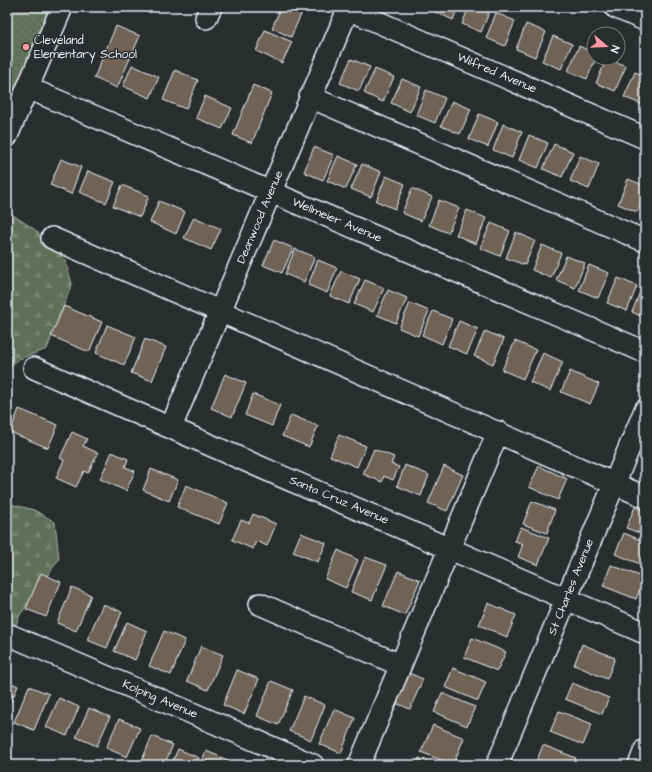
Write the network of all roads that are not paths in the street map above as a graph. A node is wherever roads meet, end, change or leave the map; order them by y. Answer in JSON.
{"nodes":[{"id":1,"x":62,"y":7,"type":"edge"},
{"id":2,"x":615,"y":7,"type":"edge"},
{"id":3,"x":349,"y":8,"type":"edge"},
{"id":4,"x":645,"y":20,"type":"edge"},
{"id":5,"x":28,"y":88,"type":"junction"},
{"id":6,"x":310,"y":97,"type":"junction"},
{"id":7,"x":7,"y":136,"type":"edge"},
{"id":8,"x":645,"y":138,"type":"edge"},
{"id":9,"x":270,"y":191,"type":"junction"},
{"id":10,"x":52,"y":238,"type":"dead end"},
{"id":11,"x":645,"y":241,"type":"edge"},
{"id":12,"x":219,"y":311,"type":"junction"},
{"id":13,"x":645,"y":352,"type":"edge"},
{"id":14,"x":34,"y":368,"type":"dead end"},
{"id":15,"x":645,"y":410,"type":"edge"},
{"id":16,"x":171,"y":427,"type":"junction"},
{"id":17,"x":498,"y":432,"type":"junction"},
{"id":18,"x":614,"y":482,"type":"junction"},
{"id":19,"x":645,"y":497,"type":"edge"},
{"id":20,"x":449,"y":549,"type":"junction"},
{"id":21,"x":567,"y":599,"type":"junction"},
{"id":22,"x":260,"y":604,"type":"dead end"},
{"id":23,"x":645,"y":633,"type":"edge"},
{"id":24,"x":7,"y":634,"type":"edge"},
{"id":25,"x":400,"y":665,"type":"junction"},
{"id":26,"x":645,"y":750,"type":"edge"},
{"id":27,"x":313,"y":765,"type":"edge"},
{"id":28,"x":359,"y":765,"type":"edge"},
{"id":29,"x":496,"y":765,"type":"edge"},
{"id":30,"x":640,"y":765,"type":"edge"}],
"edges":[{"from":1,"to":5,"type":"street"},
{"from":2,"to":4,"type":"street"},
{"from":3,"to":6,"type":"street","name":"Deanwood Avenue"},
{"from":3,"to":8,"type":"street","name":"Wilfred Avenue"},
{"from":5,"to":7,"type":"street"},
{"from":5,"to":9,"type":"street","name":"Wellmeier Avenue"},
{"from":6,"to":9,"type":"street","name":"Deanwood Avenue"},
{"from":6,"to":11,"type":"street"},
{"from":9,"to":12,"type":"street","name":"Deanwood Avenue"},
{"from":9,"to":13,"type":"street","name":"Wellmeier Avenue"},
{"from":10,"to":12,"type":"street"},
{"from":12,"to":16,"type":"street","name":"Deanwood Avenue"},
{"from":12,"to":17,"type":"street"},
{"from":14,"to":16,"type":"street","name":"Santa Cruz Avenue"},
{"from":15,"to":18,"type":"street","name":"St Charles Avenue"},
{"from":16,"to":20,"type":"street","name":"Santa Cruz Avenue"},
{"from":17,"to":18,"type":"street"},
{"from":17,"to":20,"type":"street"},
{"from":18,"to":19,"type":"street"},
{"from":18,"to":21,"type":"street","name":"St Charles Avenue"},
{"from":20,"to":21,"type":"street","name":"Santa Cruz Avenue"},
{"from":20,"to":25,"type":"street"},
{"from":21,"to":23,"type":"street","name":"Santa Cruz Avenue"},
{"from":21,"to":29,"type":"street","name":"St Charles Avenue"},
{"from":22,"to":25,"type":"street"},
{"from":24,"to":27,"type":"street","name":"Kolping Avenue"},
{"from":25,"to":28,"type":"street"},
{"from":26,"to":30,"type":"street"}]}
